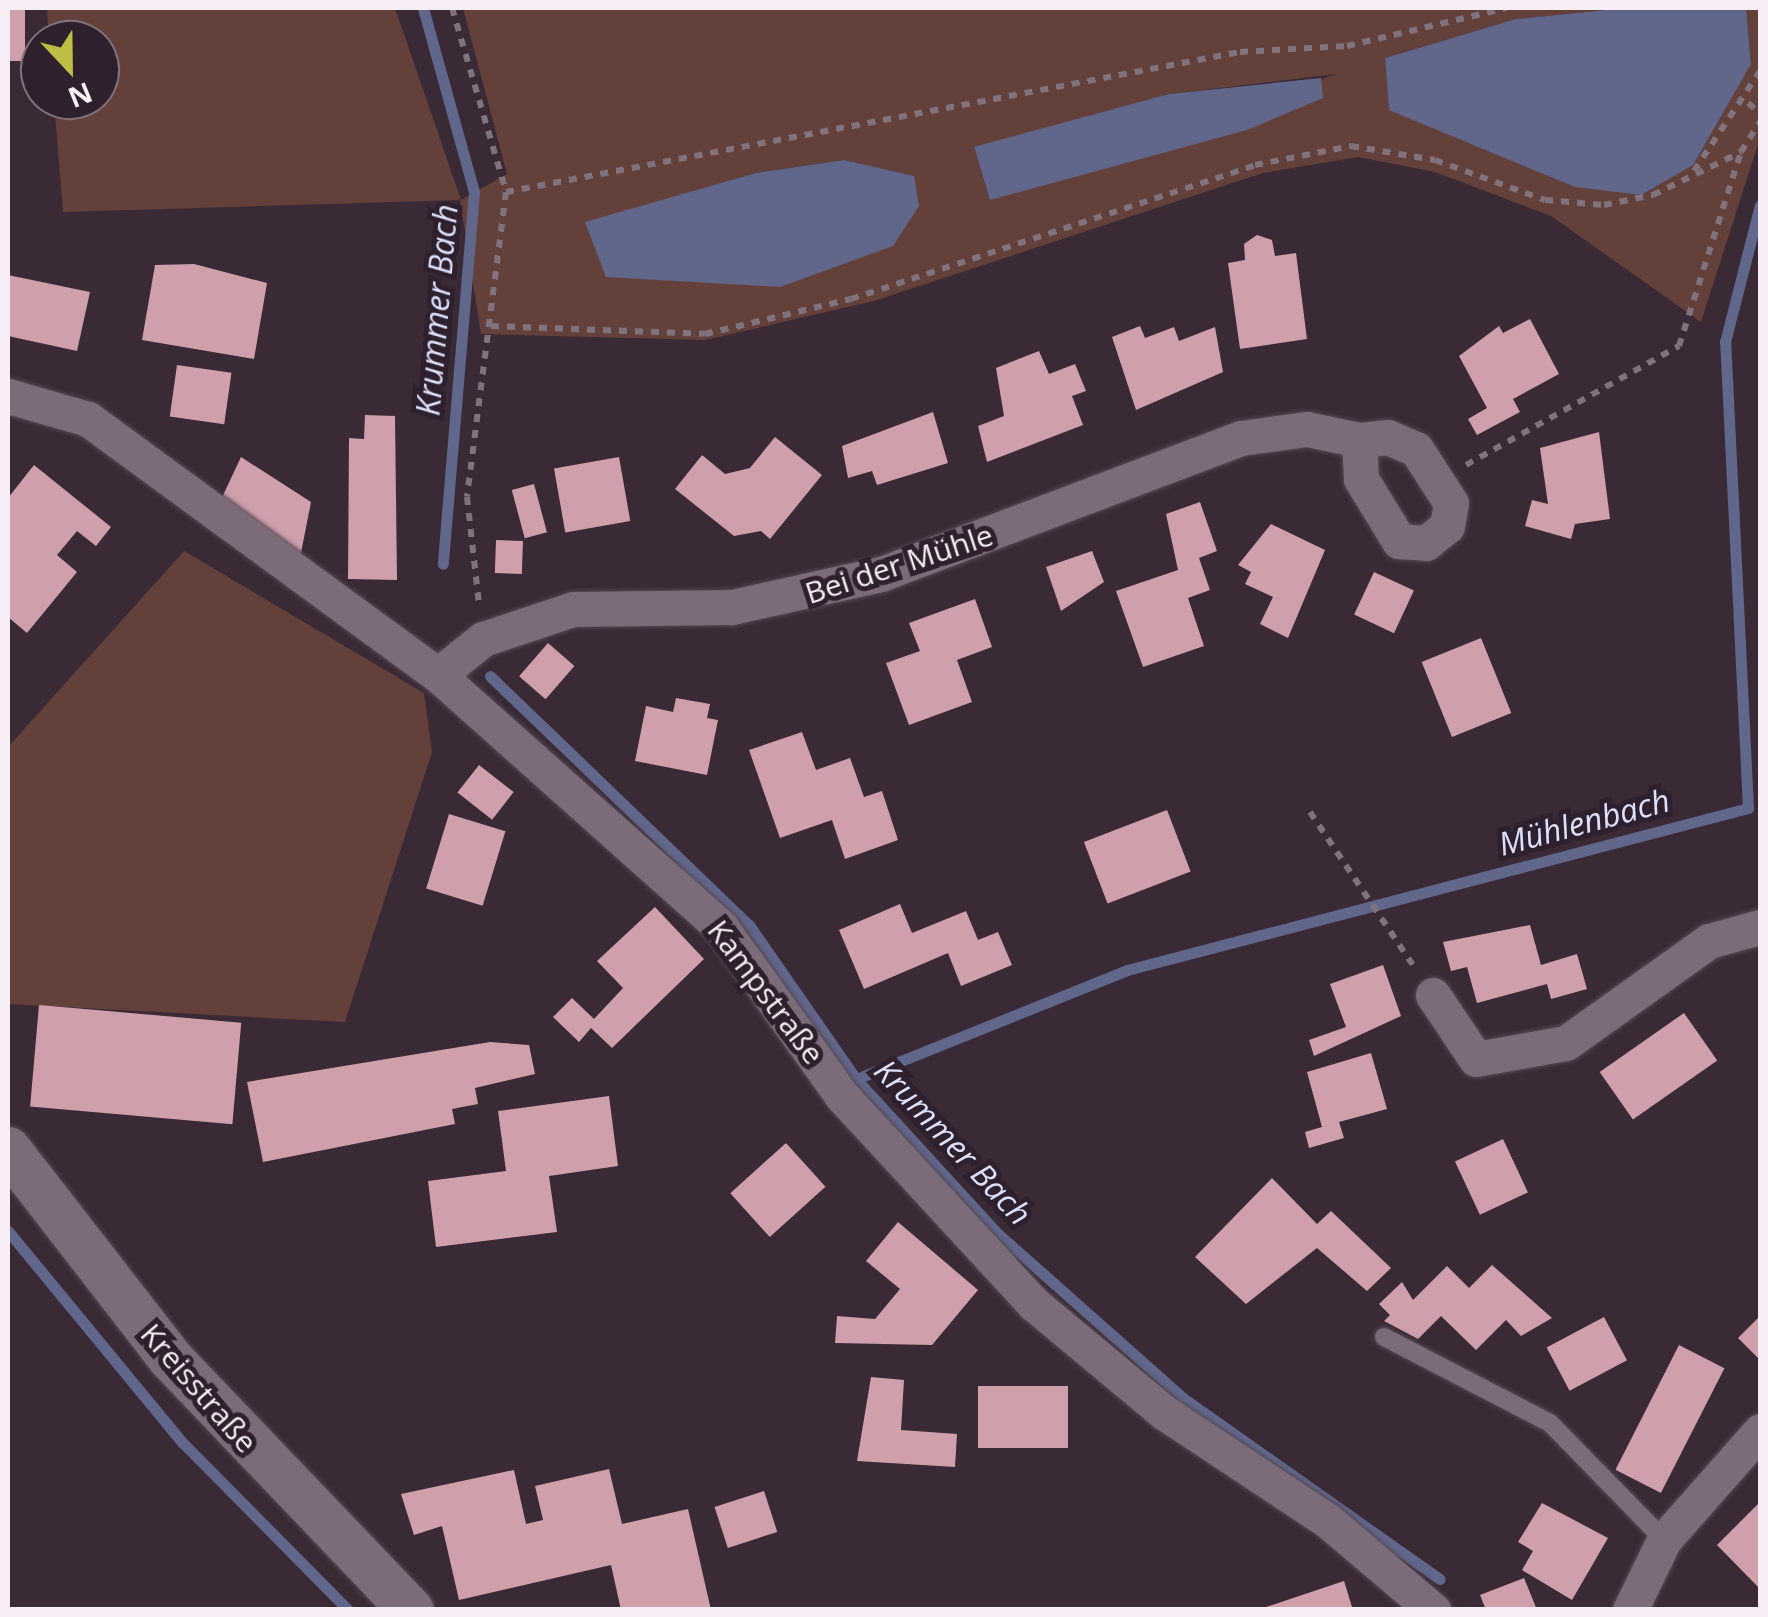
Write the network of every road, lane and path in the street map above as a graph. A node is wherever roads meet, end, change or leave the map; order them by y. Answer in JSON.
{"nodes":[{"id":1,"x":452,"y":8,"type":"edge"},
{"id":2,"x":1507,"y":8,"type":"edge"},
{"id":3,"x":1760,"y":71,"type":"edge"},
{"id":4,"x":1748,"y":103,"type":"junction"},
{"id":5,"x":1760,"y":113,"type":"edge"},
{"id":6,"x":1760,"y":122,"type":"edge"},
{"id":7,"x":1741,"y":152,"type":"junction"},
{"id":8,"x":1694,"y":172,"type":"junction"},
{"id":9,"x":506,"y":192,"type":"junction"},
{"id":10,"x":491,"y":326,"type":"junction"},
{"id":11,"x":8,"y":396,"type":"edge"},
{"id":12,"x":1359,"y":440,"type":"junction"},
{"id":13,"x":1440,"y":480,"type":"junction"},
{"id":14,"x":483,"y":640,"type":"junction"},
{"id":15,"x":438,"y":676,"type":"junction"},
{"id":16,"x":1310,"y":812,"type":"dead end"},
{"id":17,"x":1760,"y":928,"type":"edge"},
{"id":18,"x":1433,"y":994,"type":"joint"},
{"id":19,"x":8,"y":1150,"type":"edge"},
{"id":20,"x":1384,"y":1336,"type":"dead end"},
{"id":21,"x":1760,"y":1431,"type":"edge"},
{"id":22,"x":1664,"y":1540,"type":"junction"},
{"id":23,"x":411,"y":1610,"type":"edge"},
{"id":24,"x":1433,"y":1610,"type":"edge"},
{"id":25,"x":1630,"y":1610,"type":"edge"}],
"edges":[{"from":1,"to":9,"type":"path"},
{"from":2,"to":9,"type":"path"},
{"from":3,"to":4,"type":"path"},
{"from":4,"to":5,"type":"path"},
{"from":4,"to":8,"type":"path"},
{"from":6,"to":7,"type":"path"},
{"from":7,"to":8,"type":"path"},
{"from":7,"to":13,"type":"path"},
{"from":8,"to":10,"type":"path"},
{"from":9,"to":10,"type":"path"},
{"from":10,"to":14,"type":"path"},
{"from":11,"to":15,"type":"street","name":"Kampstraße"},
{"from":12,"to":13,"type":"street","name":"Bei der Mühle"},
{"from":12,"to":13,"type":"street"},
{"from":12,"to":14,"type":"street","name":"Bei der Mühle"},
{"from":14,"to":15,"type":"street","name":"Bei der Mühle"},
{"from":15,"to":24,"type":"street","name":"Kampstraße"},
{"from":16,"to":18,"type":"path"},
{"from":17,"to":18,"type":"street"},
{"from":19,"to":23,"type":"street","name":"Kreisstraße"},
{"from":20,"to":22,"type":"lane"},
{"from":21,"to":22,"type":"street"},
{"from":22,"to":25,"type":"street"}]}
